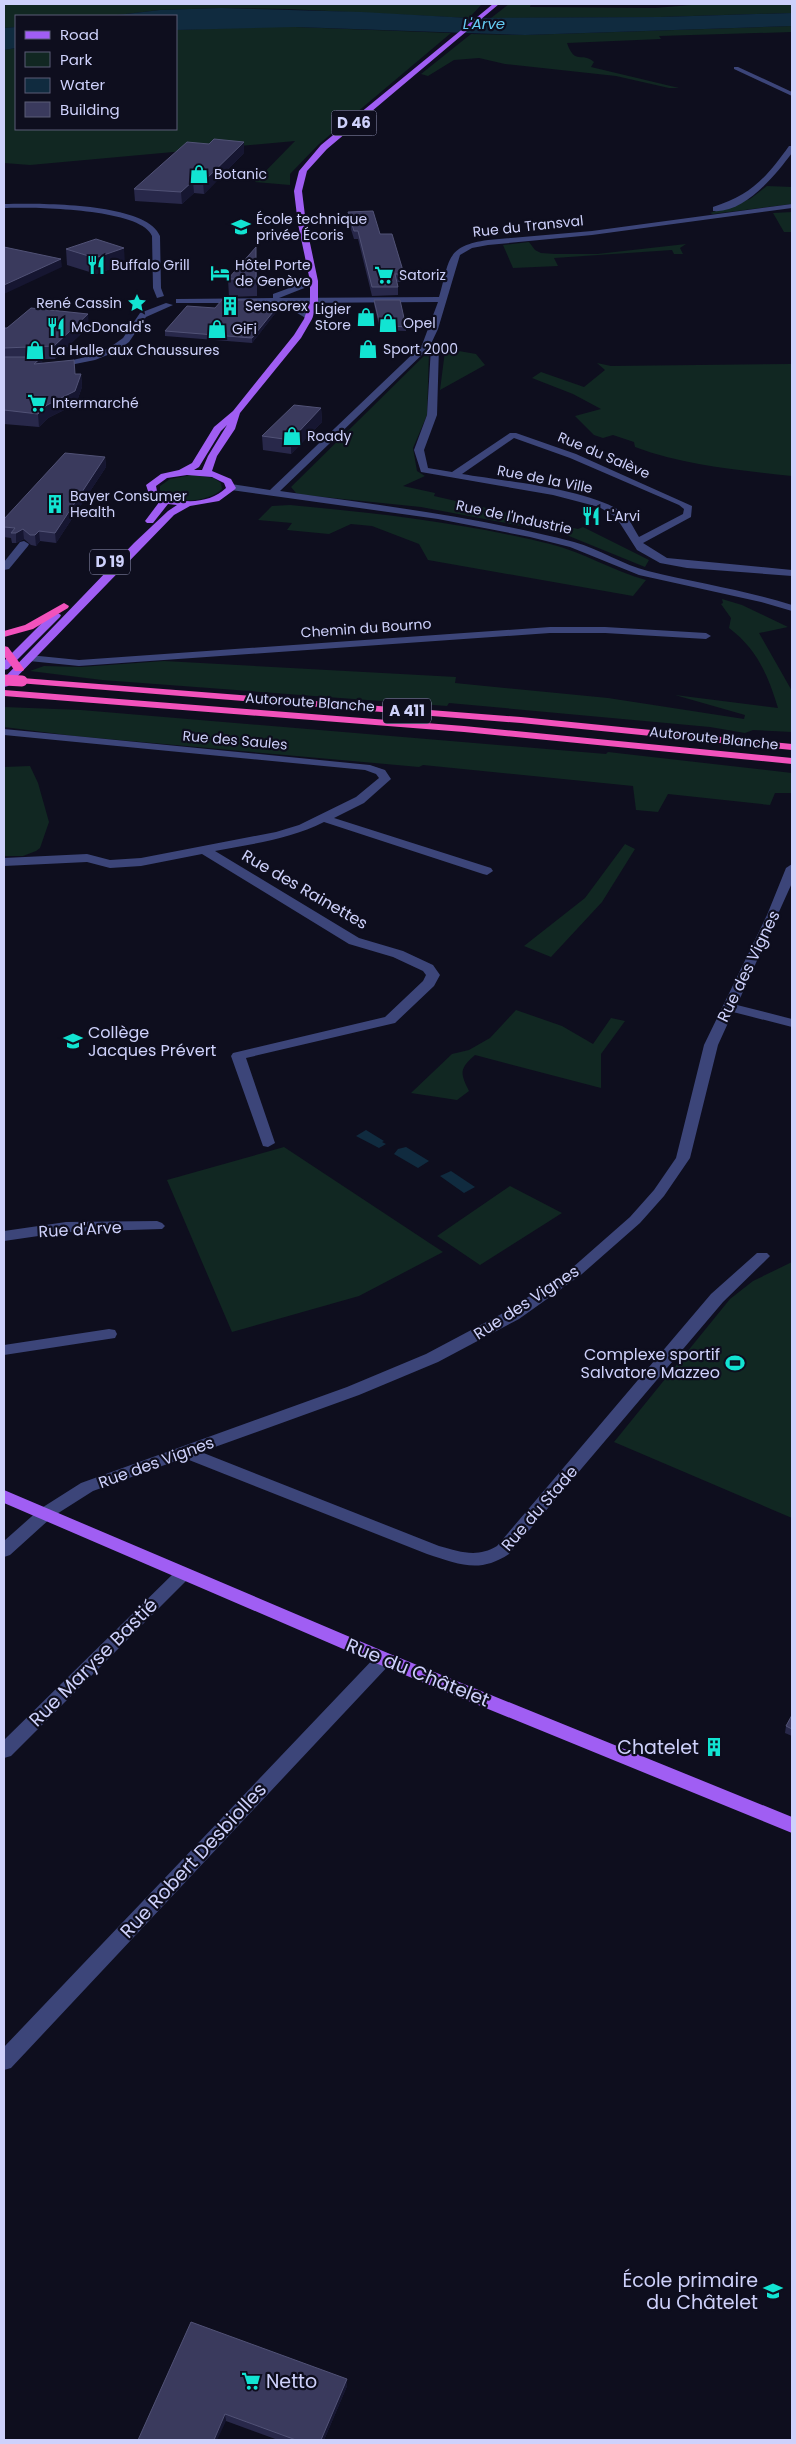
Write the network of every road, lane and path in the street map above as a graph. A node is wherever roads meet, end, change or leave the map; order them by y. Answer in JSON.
{"nodes":[{"id":1,"x":496,"y":4,"type":"edge"},
{"id":2,"x":736,"y":68,"type":"dead end"},
{"id":3,"x":792,"y":94,"type":"edge"},
{"id":4,"x":792,"y":148,"type":"edge"},
{"id":5,"x":4,"y":206,"type":"edge"},
{"id":6,"x":792,"y":206,"type":"edge"},
{"id":7,"x":699,"y":218,"type":"junction"},
{"id":8,"x":314,"y":281,"type":"junction"},
{"id":9,"x":160,"y":296,"type":"junction"},
{"id":10,"x":274,"y":296,"type":"junction"},
{"id":11,"x":444,"y":299,"type":"junction"},
{"id":12,"x":179,"y":301,"type":"junction"},
{"id":13,"x":242,"y":301,"type":"junction"},
{"id":14,"x":253,"y":301,"type":"junction"},
{"id":15,"x":314,"y":301,"type":"junction"},
{"id":16,"x":152,"y":302,"type":"junction"},
{"id":17,"x":169,"y":305,"type":"junction"},
{"id":18,"x":143,"y":315,"type":"junction"},
{"id":19,"x":309,"y":317,"type":"junction"},
{"id":20,"x":435,"y":347,"type":"dead end"},
{"id":21,"x":43,"y":366,"type":"edge"},
{"id":22,"x":236,"y":414,"type":"junction"},
{"id":23,"x":183,"y":472,"type":"junction"},
{"id":24,"x":207,"y":473,"type":"junction"},
{"id":25,"x":452,"y":476,"type":"junction"},
{"id":26,"x":228,"y":491,"type":"junction"},
{"id":27,"x":273,"y":492,"type":"junction"},
{"id":28,"x":166,"y":500,"type":"junction"},
{"id":29,"x":330,"y":502,"type":"junction"},
{"id":30,"x":189,"y":503,"type":"junction"},
{"id":31,"x":637,"y":542,"type":"junction"},
{"id":32,"x":24,"y":544,"type":"dead end"},
{"id":33,"x":5,"y":568,"type":"edge"},
{"id":34,"x":792,"y":573,"type":"edge"},
{"id":35,"x":686,"y":582,"type":"junction"},
{"id":36,"x":792,"y":603,"type":"edge"},
{"id":37,"x":64,"y":606,"type":"junction"},
{"id":38,"x":792,"y":608,"type":"edge"},
{"id":39,"x":4,"y":634,"type":"edge"},
{"id":40,"x":706,"y":636,"type":"dead end"},
{"id":41,"x":4,"y":649,"type":"edge"},
{"id":42,"x":29,"y":658,"type":"junction"},
{"id":43,"x":8,"y":662,"type":"edge"},
{"id":44,"x":19,"y":669,"type":"junction"},
{"id":45,"x":4,"y":680,"type":"edge"},
{"id":46,"x":5,"y":690,"type":"edge"},
{"id":47,"x":4,"y":732,"type":"edge"},
{"id":48,"x":792,"y":747,"type":"edge"},
{"id":49,"x":792,"y":761,"type":"edge"},
{"id":50,"x":322,"y":818,"type":"junction"},
{"id":51,"x":205,"y":850,"type":"junction"},
{"id":52,"x":4,"y":862,"type":"edge"},
{"id":53,"x":792,"y":868,"type":"edge"},
{"id":54,"x":488,"y":871,"type":"dead end"},
{"id":55,"x":786,"y":902,"type":"edge"},
{"id":56,"x":728,"y":1007,"type":"junction"},
{"id":57,"x":792,"y":1023,"type":"edge"},
{"id":58,"x":268,"y":1143,"type":"dead end"},
{"id":59,"x":157,"y":1226,"type":"dead end"},
{"id":60,"x":4,"y":1236,"type":"edge"},
{"id":61,"x":762,"y":1256,"type":"dead end"},
{"id":62,"x":109,"y":1334,"type":"dead end"},
{"id":63,"x":4,"y":1350,"type":"edge"},
{"id":64,"x":185,"y":1452,"type":"junction"},
{"id":65,"x":4,"y":1496,"type":"edge"},
{"id":66,"x":46,"y":1513,"type":"junction"},
{"id":67,"x":4,"y":1551,"type":"edge"},
{"id":68,"x":183,"y":1574,"type":"junction"},
{"id":69,"x":384,"y":1659,"type":"junction"},
{"id":70,"x":4,"y":1751,"type":"edge"},
{"id":71,"x":792,"y":1825,"type":"edge"},
{"id":72,"x":4,"y":2061,"type":"edge"}],
"edges":[{"from":1,"to":8,"type":"main road","number":"D 46"},
{"from":2,"to":3,"type":"street"},
{"from":4,"to":7,"type":"street"},
{"from":5,"to":9,"type":"street"},
{"from":6,"to":7,"type":"street","name":"Rue du Transval"},
{"from":7,"to":11,"type":"street","name":"Rue du Transval"},
{"from":8,"to":10,"type":"street"},
{"from":8,"to":15,"type":"main road","number":"D 46"},
{"from":9,"to":12,"type":"street"},
{"from":9,"to":16,"type":"street"},
{"from":10,"to":13,"type":"street"},
{"from":10,"to":15,"type":"street"},
{"from":11,"to":15,"type":"street"},
{"from":11,"to":27,"type":"street","name":"Rue du Transval"},
{"from":12,"to":13,"type":"street"},
{"from":12,"to":17,"type":"street"},
{"from":13,"to":14,"type":"street"},
{"from":14,"to":15,"type":"street"},
{"from":14,"to":19,"type":"street"},
{"from":15,"to":19,"type":"main road","number":"D 46"},
{"from":16,"to":17,"type":"street"},
{"from":16,"to":18,"type":"street"},
{"from":17,"to":18,"type":"street"},
{"from":18,"to":21,"type":"street"},
{"from":19,"to":22,"type":"main road","number":"D 46"},
{"from":20,"to":25,"type":"street","name":"Rue de la Ville"},
{"from":22,"to":23,"type":"main road","number":"D 46"},
{"from":22,"to":24,"type":"main road","number":"D 46"},
{"from":23,"to":24,"type":"main road","name":"Rue de l'Industrie"},
{"from":23,"to":28,"type":"main road","name":"Rue de l'Industrie"},
{"from":24,"to":26,"type":"main road","name":"Rue de l'Industrie"},
{"from":25,"to":31,"type":"street","name":"Rue de la Ville"},
{"from":25,"to":31,"type":"street","name":"Rue du Salève"},
{"from":26,"to":27,"type":"street","name":"Rue de l'Industrie"},
{"from":26,"to":29,"type":"street","name":"Rue de l'Industrie"},
{"from":26,"to":30,"type":"main road","name":"Rue de l'Industrie"},
{"from":27,"to":29,"type":"street","name":"Rue de l'Industrie"},
{"from":28,"to":30,"type":"main road","name":"Rue de l'Industrie"},
{"from":28,"to":37,"type":"main road","number":"D 19"},
{"from":29,"to":35,"type":"street","name":"Rue de l'Industrie"},
{"from":30,"to":42,"type":"main road","name":"Rue de l'Industrie","number":"D 19"},
{"from":31,"to":34,"type":"street","name":"Rue de la Ville"},
{"from":32,"to":33,"type":"street"},
{"from":35,"to":36,"type":"street","name":"Rue de l'Industrie"},
{"from":35,"to":38,"type":"street","name":"Rue de l'Industrie"},
{"from":37,"to":39,"type":"highway"},
{"from":37,"to":43,"type":"main road","number":"D 19"},
{"from":40,"to":42,"type":"street","name":"Chemin du Bourno"},
{"from":41,"to":43,"type":"highway"},
{"from":42,"to":44,"type":"main road","name":"Rue de l'Industrie","number":"D 19"},
{"from":43,"to":44,"type":"highway"},
{"from":44,"to":46,"type":"main road","name":"Rue de l'Industrie","number":"D 19"},
{"from":45,"to":48,"type":"highway","name":"Autoroute Blanche","number":"A 411","bridge":true},
{"from":46,"to":49,"type":"highway","name":"Autoroute Blanche","number":"A 411"},
{"from":47,"to":50,"type":"street","name":"Rue des Saules"},
{"from":50,"to":51,"type":"street","name":"Rue des Saules"},
{"from":50,"to":54,"type":"street"},
{"from":51,"to":52,"type":"street","name":"Rue des Saules"},
{"from":51,"to":58,"type":"street","name":"Rue des Rainettes"},
{"from":53,"to":55,"type":"street","name":"Rue des Vignes"},
{"from":55,"to":56,"type":"street","name":"Rue des Vignes"},
{"from":56,"to":57,"type":"street"},
{"from":56,"to":64,"type":"street","name":"Rue des Vignes"},
{"from":59,"to":60,"type":"street","name":"Rue d'Arve"},
{"from":61,"to":64,"type":"street","name":"Rue du Stade"},
{"from":62,"to":63,"type":"street"},
{"from":64,"to":66,"type":"street","name":"Rue des Vignes"},
{"from":65,"to":66,"type":"main road"},
{"from":66,"to":67,"type":"street","name":"Rue des Vignes"},
{"from":66,"to":68,"type":"main road","name":"Rue du Châtelet"},
{"from":68,"to":69,"type":"main road","name":"Rue du Châtelet"},
{"from":68,"to":70,"type":"street","name":"Rue Maryse Bastié"},
{"from":69,"to":71,"type":"main road","name":"Rue du Châtelet"},
{"from":69,"to":72,"type":"street","name":"Rue Robert Desbiolles"}]}
